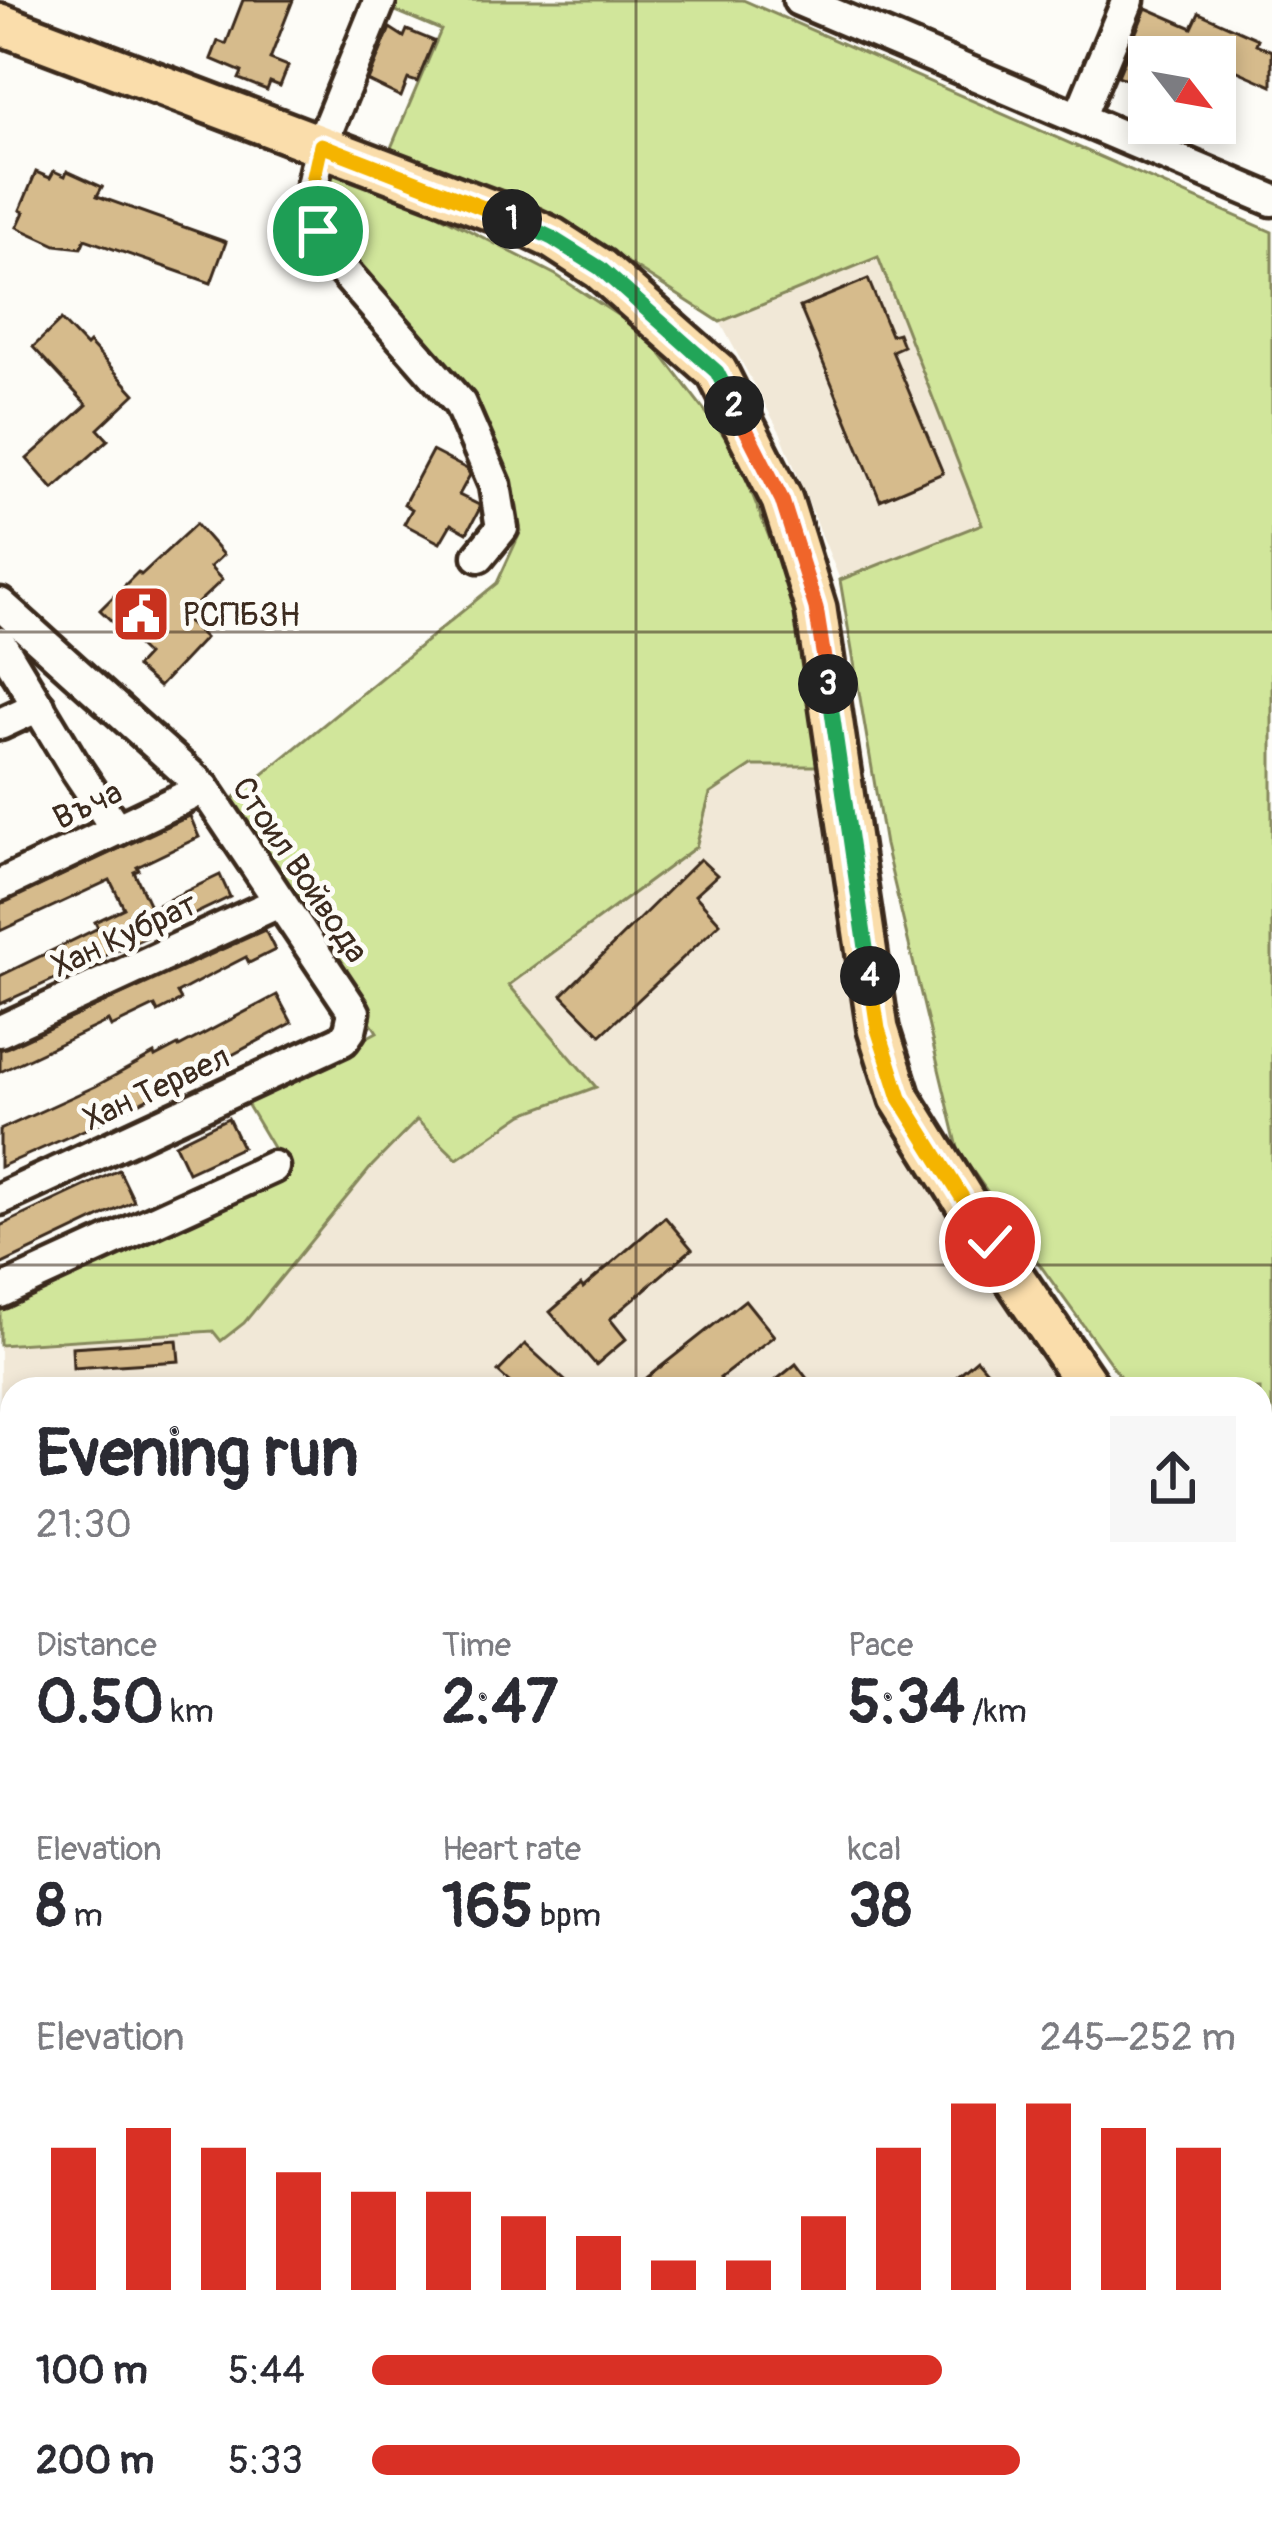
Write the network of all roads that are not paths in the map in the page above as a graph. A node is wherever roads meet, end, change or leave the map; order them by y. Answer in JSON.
{"nodes":[{"id":1,"x":380,"y":0,"type":"edge"},
{"id":2,"x":799,"y":0,"type":"edge"},
{"id":3,"x":1128,"y":0,"type":"edge"},
{"id":4,"x":0,"y":24,"type":"edge"},
{"id":5,"x":1079,"y":118,"type":"junction"},
{"id":6,"x":321,"y":145,"type":"junction"},
{"id":7,"x":1272,"y":200,"type":"edge"},
{"id":8,"x":479,"y":556,"type":"dead end"},
{"id":9,"x":0,"y":604,"type":"edge"},
{"id":10,"x":0,"y":643,"type":"edge"},
{"id":11,"x":39,"y":706,"type":"junction"},
{"id":12,"x":0,"y":724,"type":"edge"},
{"id":13,"x":204,"y":788,"type":"junction"},
{"id":14,"x":117,"y":830,"type":"junction"},
{"id":15,"x":0,"y":885,"type":"edge"},
{"id":16,"x":279,"y":902,"type":"junction"},
{"id":17,"x":0,"y":1031,"type":"edge"},
{"id":18,"x":343,"y":1040,"type":"joint"},
{"id":19,"x":273,"y":1167,"type":"dead end"},
{"id":20,"x":0,"y":1199,"type":"edge"},
{"id":21,"x":0,"y":1292,"type":"edge"},
{"id":22,"x":1082,"y":1377,"type":"edge"}],
"edges":[{"from":1,"to":6,"type":"street"},
{"from":2,"to":5,"type":"street"},
{"from":3,"to":5,"type":"street"},
{"from":4,"to":6,"type":"main road"},
{"from":5,"to":7,"type":"street"},
{"from":6,"to":8,"type":"street"},
{"from":6,"to":22,"type":"main road"},
{"from":9,"to":13,"type":"street","name":"Стоил Войвода"},
{"from":10,"to":11,"type":"street"},
{"from":11,"to":12,"type":"street"},
{"from":11,"to":14,"type":"street"},
{"from":13,"to":14,"type":"street","name":"Въча"},
{"from":13,"to":16,"type":"street","name":"Стоил Войвода"},
{"from":14,"to":15,"type":"street","name":"Въча"},
{"from":16,"to":17,"type":"street","name":"Хан Кубрат"},
{"from":16,"to":18,"type":"street","name":"Стоил Войвода"},
{"from":18,"to":20,"type":"street","name":"Хан Тервел"},
{"from":19,"to":21,"type":"street"}]}
